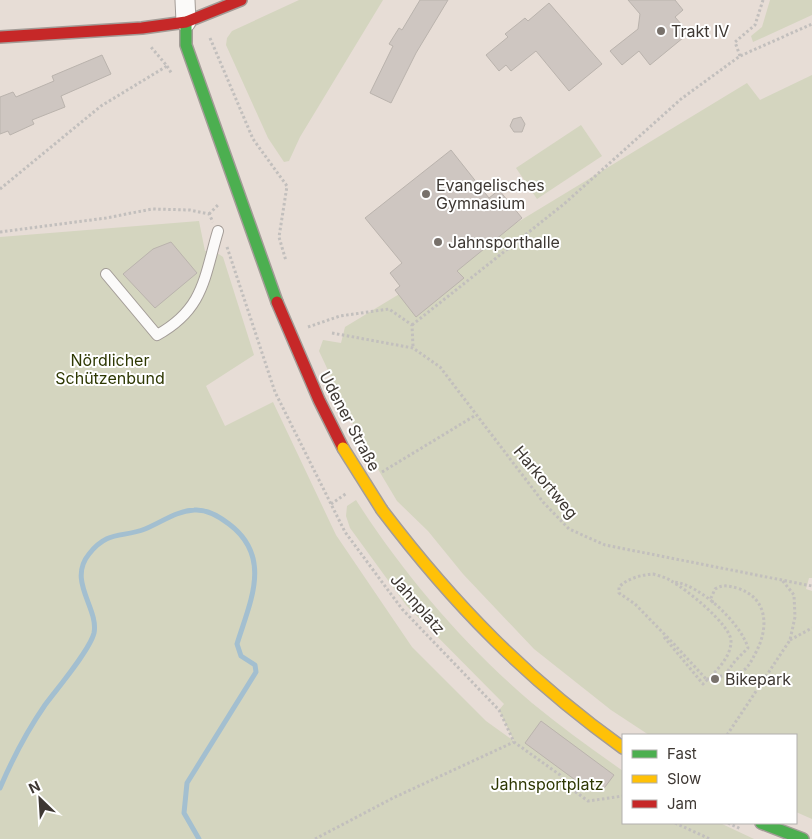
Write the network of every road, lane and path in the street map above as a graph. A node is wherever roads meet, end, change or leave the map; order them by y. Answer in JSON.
{"nodes":[{"id":1,"x":185,"y":0,"type":"edge"},
{"id":2,"x":241,"y":0,"type":"edge"},
{"id":3,"x":762,"y":0,"type":"edge"},
{"id":4,"x":186,"y":22,"type":"junction"},
{"id":5,"x":812,"y":24,"type":"edge"},
{"id":6,"x":0,"y":37,"type":"edge"},
{"id":7,"x":210,"y":38,"type":"dead end"},
{"id":8,"x":157,"y":55,"type":"dead end"},
{"id":9,"x":740,"y":56,"type":"junction"},
{"id":10,"x":0,"y":189,"type":"edge"},
{"id":11,"x":218,"y":205,"type":"dead end"},
{"id":12,"x":208,"y":214,"type":"junction"},
{"id":13,"x":218,"y":231,"type":"junction"},
{"id":14,"x":0,"y":232,"type":"edge"},
{"id":15,"x":287,"y":264,"type":"dead end"},
{"id":16,"x":106,"y":274,"type":"dead end"},
{"id":17,"x":302,"y":319,"type":"dead end"},
{"id":18,"x":412,"y":326,"type":"junction"},
{"id":19,"x":332,"y":333,"type":"dead end"},
{"id":20,"x":413,"y":348,"type":"junction"},
{"id":21,"x":476,"y":415,"type":"junction"},
{"id":22,"x":376,"y":476,"type":"dead end"},
{"id":23,"x":351,"y":491,"type":"dead end"},
{"id":24,"x":331,"y":504,"type":"junction"},
{"id":25,"x":782,"y":580,"type":"junction"},
{"id":26,"x":674,"y":582,"type":"junction"},
{"id":27,"x":812,"y":586,"type":"edge"},
{"id":28,"x":713,"y":603,"type":"junction"},
{"id":29,"x":812,"y":628,"type":"edge"},
{"id":30,"x":790,"y":640,"type":"junction"},
{"id":31,"x":725,"y":676,"type":"junction"},
{"id":32,"x":707,"y":680,"type":"junction"},
{"id":33,"x":728,"y":734,"type":"edge"},
{"id":34,"x":514,"y":742,"type":"junction"},
{"id":35,"x":622,"y":747,"type":"edge"},
{"id":36,"x":622,"y":796,"type":"edge"},
{"id":37,"x":678,"y":824,"type":"edge"},
{"id":38,"x":764,"y":824,"type":"edge"},
{"id":39,"x":315,"y":839,"type":"edge"},
{"id":40,"x":710,"y":839,"type":"edge"},
{"id":41,"x":804,"y":839,"type":"edge"}],
"edges":[{"from":1,"to":4,"type":"street"},
{"from":2,"to":4,"type":"main road"},
{"from":3,"to":9,"type":"path"},
{"from":4,"to":6,"type":"main road"},
{"from":4,"to":35,"type":"main road","name":"Udener Straße","bridge":true},
{"from":5,"to":9,"type":"path"},
{"from":7,"to":15,"type":"path"},
{"from":8,"to":10,"type":"path"},
{"from":9,"to":18,"type":"path"},
{"from":11,"to":12,"type":"path"},
{"from":12,"to":13,"type":"path","name":"Jahnplatz"},
{"from":12,"to":14,"type":"path"},
{"from":13,"to":16,"type":"lane"},
{"from":13,"to":24,"type":"path","name":"Jahnplatz"},
{"from":17,"to":18,"type":"path"},
{"from":18,"to":20,"type":"path"},
{"from":19,"to":20,"type":"path","name":"Harkortweg"},
{"from":20,"to":21,"type":"path","name":"Harkortweg"},
{"from":21,"to":22,"type":"path"},
{"from":21,"to":25,"type":"path","name":"Harkortweg"},
{"from":23,"to":24,"type":"path"},
{"from":24,"to":34,"type":"path","name":"Jahnplatz"},
{"from":25,"to":27,"type":"path","name":"Harkortweg"},
{"from":25,"to":30,"type":"path"},
{"from":26,"to":28,"type":"path"},
{"from":26,"to":32,"type":"path"},
{"from":26,"to":32,"type":"path"},
{"from":28,"to":31,"type":"path"},
{"from":28,"to":31,"type":"path"},
{"from":29,"to":30,"type":"path"},
{"from":30,"to":33,"type":"path"},
{"from":31,"to":32,"type":"path"},
{"from":34,"to":36,"type":"path"},
{"from":34,"to":39,"type":"path"},
{"from":37,"to":40,"type":"path"},
{"from":38,"to":41,"type":"main road"}]}
